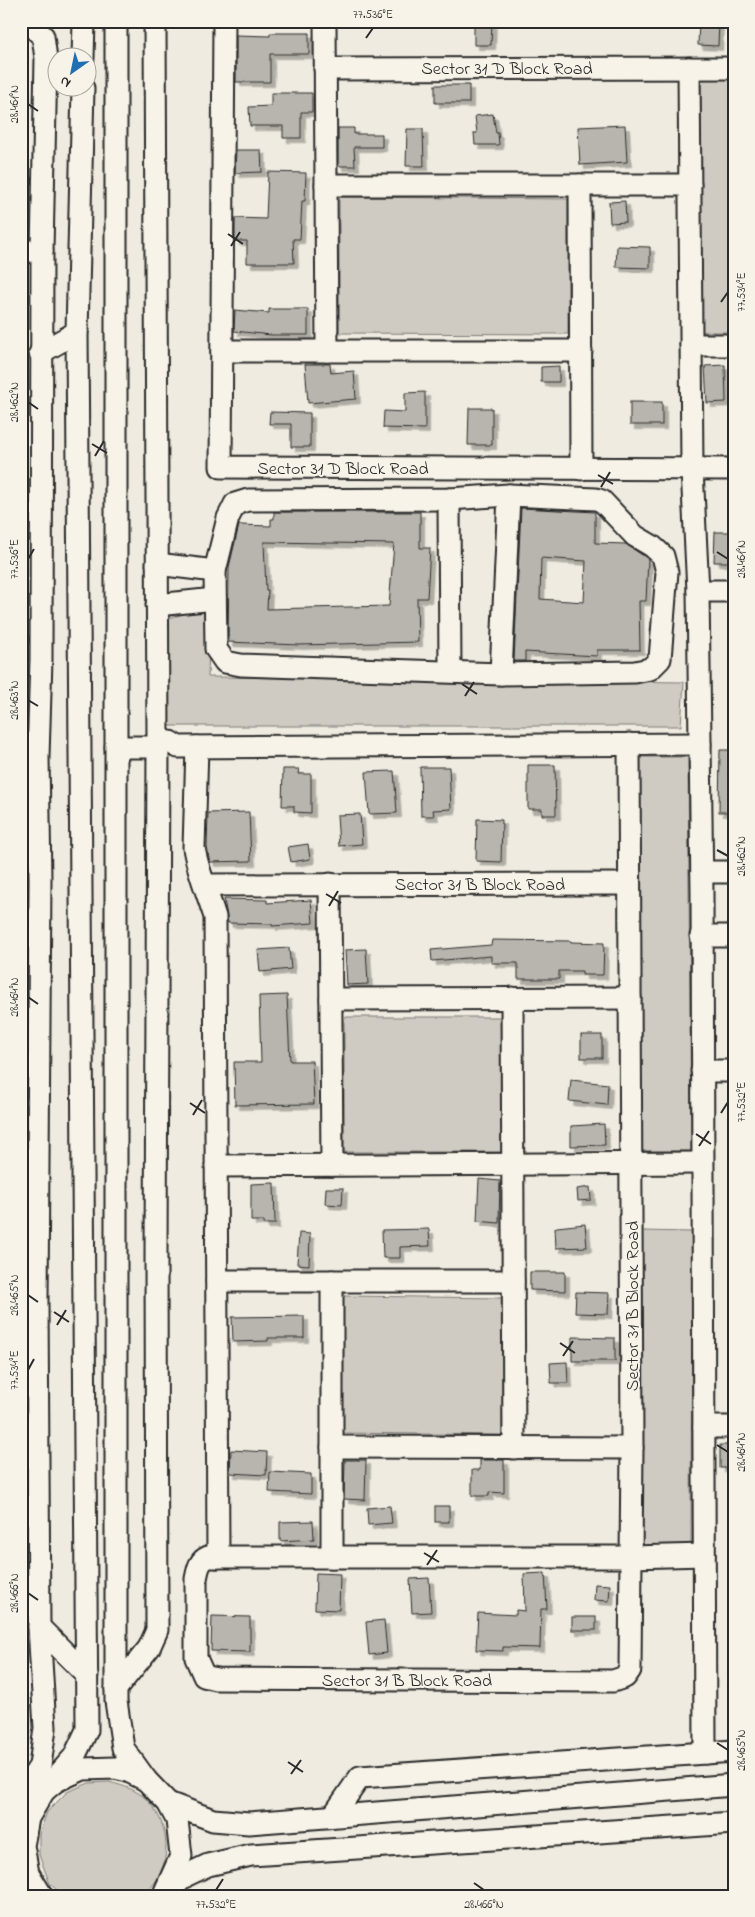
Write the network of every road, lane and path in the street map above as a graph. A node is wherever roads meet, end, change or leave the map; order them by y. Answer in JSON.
{"nodes":[{"id":1,"x":25,"y":21,"type":"edge"},
{"id":2,"x":72,"y":21,"type":"edge"},
{"id":3,"x":116,"y":21,"type":"edge"},
{"id":4,"x":155,"y":21,"type":"edge"},
{"id":5,"x":224,"y":21,"type":"edge"},
{"id":6,"x":325,"y":21,"type":"edge"},
{"id":7,"x":84,"y":40,"type":"edge"},
{"id":8,"x":690,"y":68,"type":"junction"},
{"id":9,"x":734,"y":68,"type":"edge"},
{"id":10,"x":325,"y":69,"type":"junction"},
{"id":11,"x":82,"y":98,"type":"edge"},
{"id":12,"x":690,"y":184,"type":"junction"},
{"id":13,"x":326,"y":185,"type":"junction"},
{"id":14,"x":580,"y":185,"type":"junction"},
{"id":15,"x":32,"y":251,"type":"edge"},
{"id":16,"x":76,"y":332,"type":"junction"},
{"id":17,"x":691,"y":345,"type":"junction"},
{"id":18,"x":734,"y":345,"type":"edge"},
{"id":19,"x":222,"y":351,"type":"junction"},
{"id":20,"x":327,"y":351,"type":"junction"},
{"id":21,"x":581,"y":351,"type":"junction"},
{"id":22,"x":40,"y":353,"type":"junction"},
{"id":23,"x":581,"y":468,"type":"junction"},
{"id":24,"x":692,"y":469,"type":"junction"},
{"id":25,"x":734,"y":469,"type":"edge"},
{"id":26,"x":509,"y":495,"type":"junction"},
{"id":27,"x":449,"y":499,"type":"junction"},
{"id":28,"x":157,"y":564,"type":"junction"},
{"id":29,"x":215,"y":571,"type":"junction"},
{"id":30,"x":698,"y":591,"type":"junction"},
{"id":31,"x":734,"y":591,"type":"edge"},
{"id":32,"x":215,"y":599,"type":"junction"},
{"id":33,"x":157,"y":605,"type":"junction"},
{"id":34,"x":40,"y":659,"type":"junction"},
{"id":35,"x":21,"y":671,"type":"edge"},
{"id":36,"x":450,"y":671,"type":"junction"},
{"id":37,"x":501,"y":674,"type":"junction"},
{"id":38,"x":21,"y":736,"type":"edge"},
{"id":39,"x":629,"y":744,"type":"junction"},
{"id":40,"x":700,"y":744,"type":"junction"},
{"id":41,"x":170,"y":746,"type":"junction"},
{"id":42,"x":116,"y":747,"type":"junction"},
{"id":43,"x":38,"y":757,"type":"junction"},
{"id":44,"x":734,"y":872,"type":"edge"},
{"id":45,"x":702,"y":882,"type":"junction"},
{"id":46,"x":330,"y":884,"type":"junction"},
{"id":47,"x":629,"y":884,"type":"junction"},
{"id":48,"x":205,"y":885,"type":"junction"},
{"id":49,"x":701,"y":936,"type":"junction"},
{"id":50,"x":734,"y":936,"type":"edge"},
{"id":51,"x":512,"y":998,"type":"junction"},
{"id":52,"x":630,"y":998,"type":"junction"},
{"id":53,"x":330,"y":999,"type":"junction"},
{"id":54,"x":702,"y":1071,"type":"junction"},
{"id":55,"x":734,"y":1071,"type":"edge"},
{"id":56,"x":631,"y":1163,"type":"junction"},
{"id":57,"x":702,"y":1163,"type":"junction"},
{"id":58,"x":513,"y":1164,"type":"junction"},
{"id":59,"x":332,"y":1165,"type":"junction"},
{"id":60,"x":216,"y":1166,"type":"junction"},
{"id":61,"x":217,"y":1281,"type":"junction"},
{"id":62,"x":332,"y":1281,"type":"junction"},
{"id":63,"x":513,"y":1281,"type":"junction"},
{"id":64,"x":29,"y":1302,"type":"edge"},
{"id":65,"x":704,"y":1427,"type":"junction"},
{"id":66,"x":734,"y":1427,"type":"edge"},
{"id":67,"x":332,"y":1447,"type":"junction"},
{"id":68,"x":514,"y":1448,"type":"junction"},
{"id":69,"x":632,"y":1448,"type":"junction"},
{"id":70,"x":704,"y":1555,"type":"junction"},
{"id":71,"x":218,"y":1557,"type":"junction"},
{"id":72,"x":332,"y":1557,"type":"junction"},
{"id":73,"x":632,"y":1557,"type":"junction"},
{"id":74,"x":39,"y":1627,"type":"junction"},
{"id":75,"x":87,"y":1675,"type":"junction"},
{"id":76,"x":116,"y":1689,"type":"junction"},
{"id":77,"x":734,"y":1751,"type":"edge"},
{"id":78,"x":705,"y":1753,"type":"junction"},
{"id":79,"x":146,"y":1780,"type":"junction"},
{"id":80,"x":734,"y":1785,"type":"edge"},
{"id":81,"x":30,"y":1802,"type":"edge"},
{"id":82,"x":168,"y":1803,"type":"junction"},
{"id":83,"x":333,"y":1816,"type":"junction"},
{"id":84,"x":734,"y":1823,"type":"edge"},
{"id":85,"x":21,"y":1886,"type":"edge"},
{"id":86,"x":38,"y":1896,"type":"edge"},
{"id":87,"x":42,"y":1896,"type":"edge"},
{"id":88,"x":164,"y":1896,"type":"edge"}],
"edges":[{"from":1,"to":15,"type":"street"},
{"from":2,"to":7,"type":"street"},
{"from":3,"to":42,"type":"street"},
{"from":4,"to":28,"type":"street"},
{"from":5,"to":19,"type":"street","name":"Sector 31 D Block Road"},
{"from":6,"to":10,"type":"street"},
{"from":8,"to":9,"type":"street","name":"Sector 31 D Block Road"},
{"from":8,"to":10,"type":"street","name":"Sector 31 D Block Road"},
{"from":8,"to":12,"type":"street"},
{"from":10,"to":13,"type":"street"},
{"from":11,"to":16,"type":"street"},
{"from":12,"to":14,"type":"street"},
{"from":12,"to":17,"type":"street"},
{"from":13,"to":14,"type":"street"},
{"from":13,"to":20,"type":"street"},
{"from":14,"to":21,"type":"street"},
{"from":15,"to":22,"type":"street"},
{"from":16,"to":22,"type":"street"},
{"from":16,"to":75,"type":"street"},
{"from":17,"to":18,"type":"street"},
{"from":17,"to":24,"type":"street"},
{"from":19,"to":20,"type":"street"},
{"from":19,"to":23,"type":"street","name":"Sector 31 D Block Road"},
{"from":20,"to":21,"type":"street"},
{"from":21,"to":23,"type":"street"},
{"from":22,"to":34,"type":"street"},
{"from":23,"to":24,"type":"street","name":"Sector 31 D Block Road"},
{"from":24,"to":25,"type":"street","name":"Sector 31 D Block Road"},
{"from":24,"to":30,"type":"street"},
{"from":26,"to":27,"type":"street"},
{"from":26,"to":37,"type":"street"},
{"from":26,"to":37,"type":"street"},
{"from":27,"to":29,"type":"street"},
{"from":27,"to":36,"type":"street"},
{"from":28,"to":29,"type":"street"},
{"from":28,"to":33,"type":"street"},
{"from":29,"to":32,"type":"street"},
{"from":30,"to":31,"type":"street"},
{"from":30,"to":40,"type":"street"},
{"from":32,"to":33,"type":"street"},
{"from":32,"to":36,"type":"street"},
{"from":33,"to":41,"type":"street"},
{"from":34,"to":35,"type":"street"},
{"from":34,"to":43,"type":"street"},
{"from":36,"to":37,"type":"street"},
{"from":38,"to":43,"type":"street"},
{"from":39,"to":40,"type":"street"},
{"from":39,"to":41,"type":"street"},
{"from":39,"to":47,"type":"street","name":"Sector 31 B Block Road"},
{"from":40,"to":45,"type":"street"},
{"from":41,"to":42,"type":"street"},
{"from":41,"to":48,"type":"street"},
{"from":41,"to":76,"type":"street"},
{"from":42,"to":76,"type":"street"},
{"from":43,"to":64,"type":"street"},
{"from":44,"to":45,"type":"street"},
{"from":45,"to":49,"type":"street"},
{"from":46,"to":47,"type":"street","name":"Sector 31 B Block Road"},
{"from":46,"to":48,"type":"street","name":"Sector 31 B Block Road"},
{"from":46,"to":53,"type":"street"},
{"from":47,"to":52,"type":"street","name":"Sector 31 B Block Road"},
{"from":48,"to":60,"type":"street"},
{"from":49,"to":50,"type":"street"},
{"from":49,"to":54,"type":"street"},
{"from":51,"to":52,"type":"street"},
{"from":51,"to":53,"type":"street"},
{"from":51,"to":58,"type":"street"},
{"from":52,"to":56,"type":"street","name":"Sector 31 B Block Road"},
{"from":53,"to":59,"type":"street"},
{"from":54,"to":55,"type":"street"},
{"from":54,"to":57,"type":"street"},
{"from":56,"to":57,"type":"street"},
{"from":56,"to":58,"type":"street"},
{"from":56,"to":69,"type":"street","name":"Sector 31 B Block Road"},
{"from":57,"to":65,"type":"street"},
{"from":58,"to":59,"type":"street"},
{"from":58,"to":63,"type":"street"},
{"from":59,"to":60,"type":"street"},
{"from":60,"to":61,"type":"street"},
{"from":61,"to":62,"type":"street"},
{"from":61,"to":71,"type":"street"},
{"from":62,"to":63,"type":"street"},
{"from":62,"to":67,"type":"street"},
{"from":63,"to":68,"type":"street"},
{"from":64,"to":74,"type":"street"},
{"from":65,"to":66,"type":"street"},
{"from":65,"to":70,"type":"street"},
{"from":67,"to":68,"type":"street"},
{"from":67,"to":72,"type":"street"},
{"from":68,"to":69,"type":"street"},
{"from":69,"to":73,"type":"street","name":"Sector 31 B Block Road"},
{"from":70,"to":73,"type":"street","name":"Sector 31 B Block Road"},
{"from":70,"to":78,"type":"street"},
{"from":71,"to":72,"type":"street","name":"Sector 31 B Block Road"},
{"from":71,"to":73,"type":"street","name":"Sector 31 B Block Road"},
{"from":72,"to":73,"type":"street","name":"Sector 31 B Block Road"},
{"from":74,"to":75,"type":"street"},
{"from":74,"to":81,"type":"street"},
{"from":75,"to":81,"type":"street"},
{"from":76,"to":79,"type":"street"},
{"from":77,"to":78,"type":"street"},
{"from":78,"to":83,"type":"street"},
{"from":79,"to":81,"type":"street"},
{"from":79,"to":82,"type":"street"},
{"from":80,"to":83,"type":"street"},
{"from":81,"to":87,"type":"street"},
{"from":82,"to":83,"type":"street"},
{"from":82,"to":88,"type":"street"},
{"from":84,"to":88,"type":"street"},
{"from":85,"to":86,"type":"street"}]}
